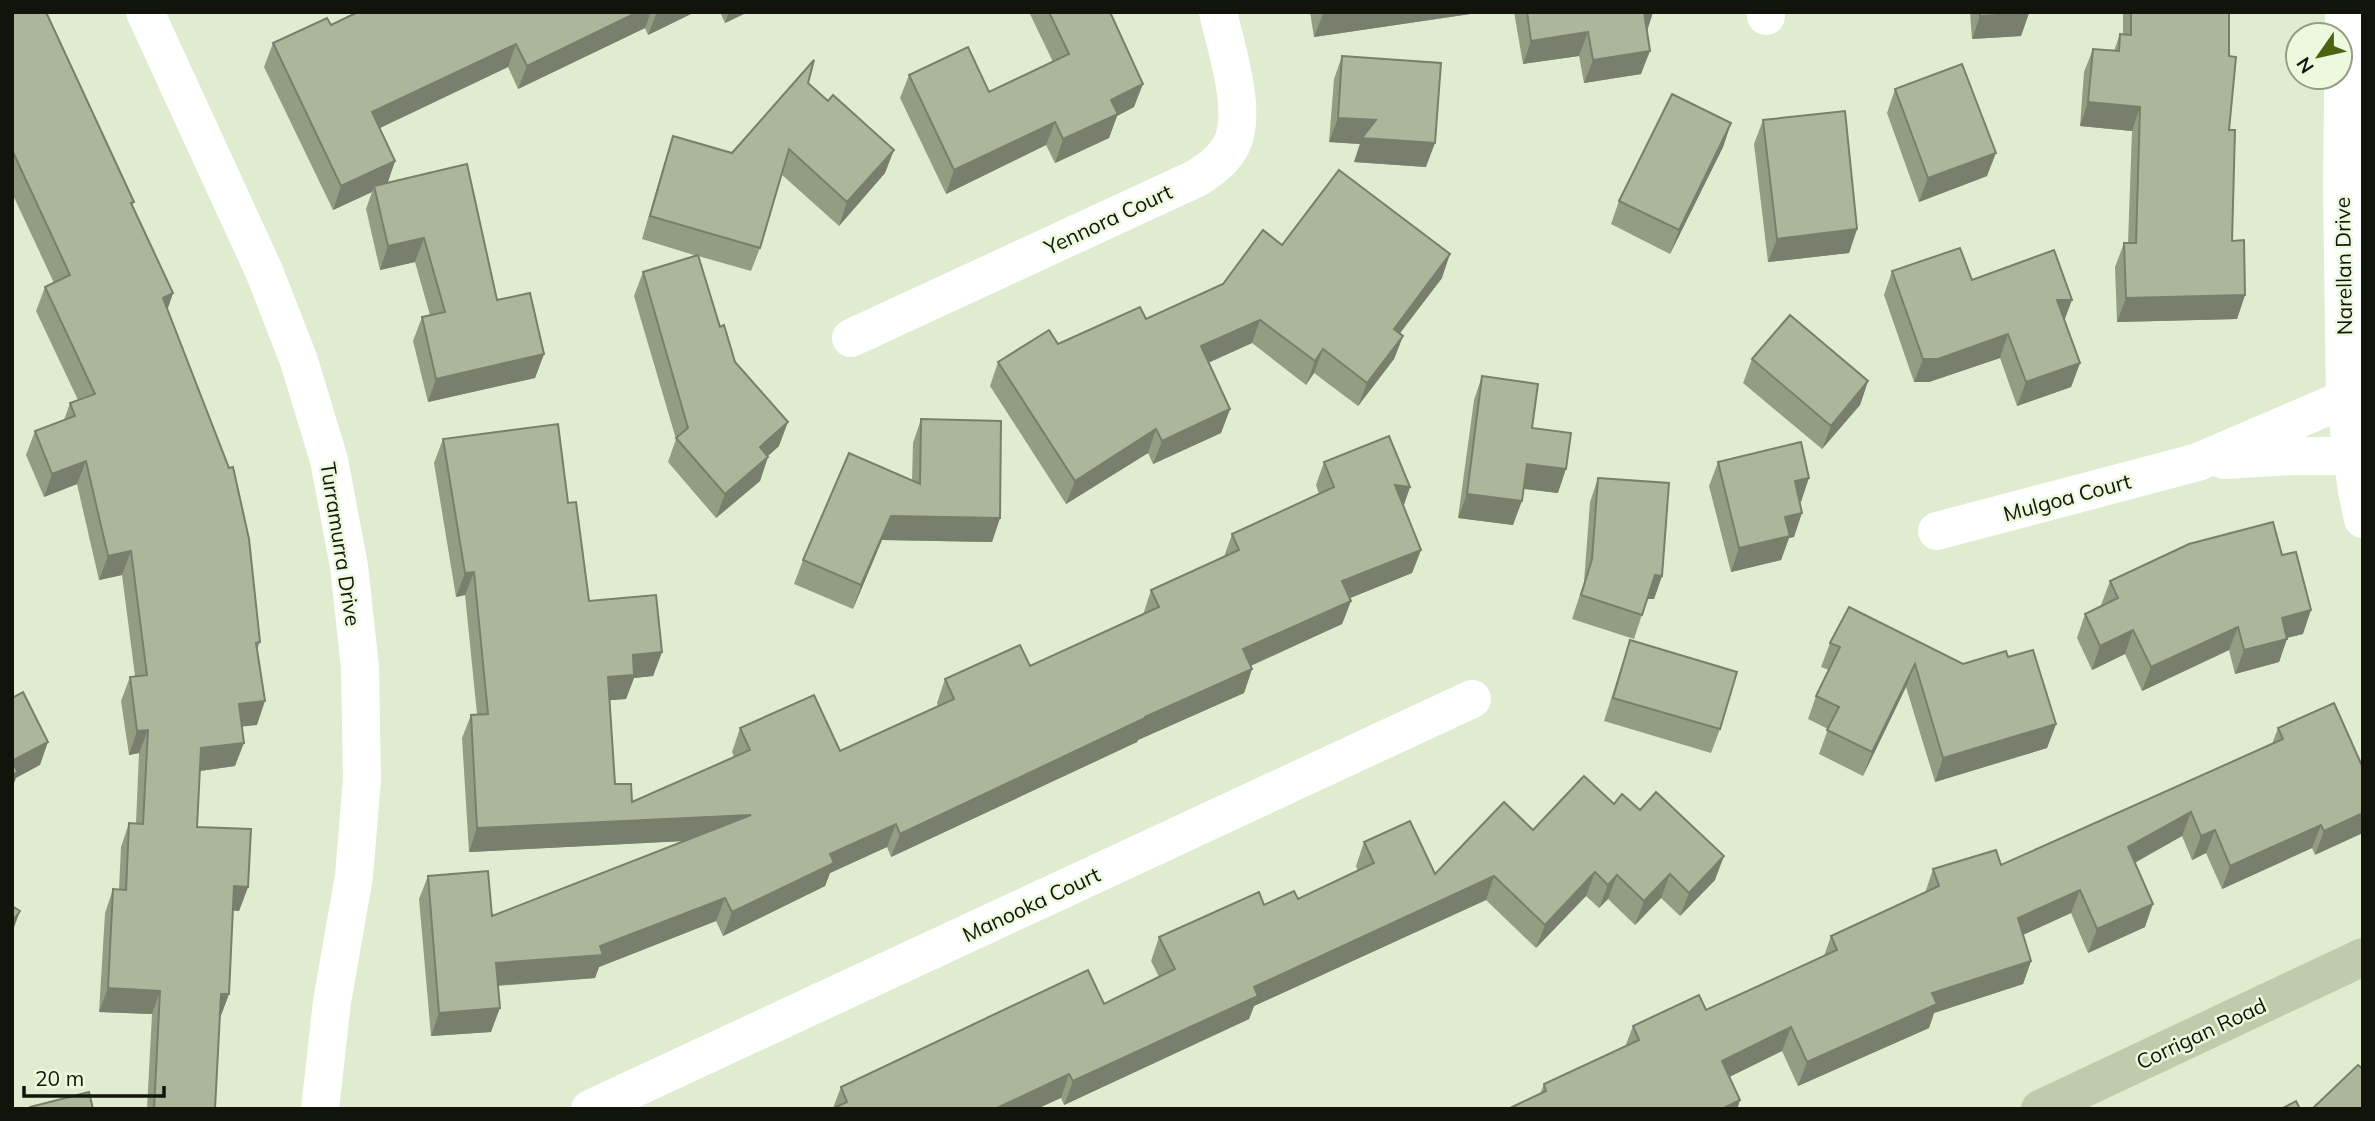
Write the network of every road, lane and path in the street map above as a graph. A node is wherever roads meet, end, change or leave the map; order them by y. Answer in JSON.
{"nodes":[{"id":1,"x":1218,"y":12,"type":"edge"},
{"id":2,"x":2344,"y":12,"type":"edge"},
{"id":3,"x":146,"y":13,"type":"edge"},
{"id":4,"x":851,"y":338,"type":"dead end"},
{"id":5,"x":2345,"y":399,"type":"junction"},
{"id":6,"x":2351,"y":456,"type":"junction"},
{"id":7,"x":2198,"y":462,"type":"junction"},
{"id":8,"x":2363,"y":519,"type":"edge"},
{"id":9,"x":1937,"y":531,"type":"dead end"},
{"id":10,"x":1472,"y":699,"type":"dead end"},
{"id":11,"x":2363,"y":957,"type":"edge"},
{"id":12,"x":320,"y":1109,"type":"edge"},
{"id":13,"x":590,"y":1109,"type":"edge"},
{"id":14,"x":2040,"y":1109,"type":"edge"}],
"edges":[{"from":1,"to":4,"type":"street","name":"Yennora Court"},
{"from":2,"to":5,"type":"street","name":"Narellan Drive"},
{"from":3,"to":12,"type":"street","name":"Turramurra Drive"},
{"from":5,"to":6,"type":"street","name":"Narellan Drive"},
{"from":5,"to":7,"type":"street","name":"Mulgoa Court"},
{"from":6,"to":7,"type":"street","name":"Mulgoa Court"},
{"from":6,"to":8,"type":"street","name":"Narellan Drive"},
{"from":7,"to":9,"type":"street","name":"Mulgoa Court"},
{"from":10,"to":13,"type":"street","name":"Manooka Court"},
{"from":11,"to":14,"type":"main road","name":"Corrigan Road"}]}
